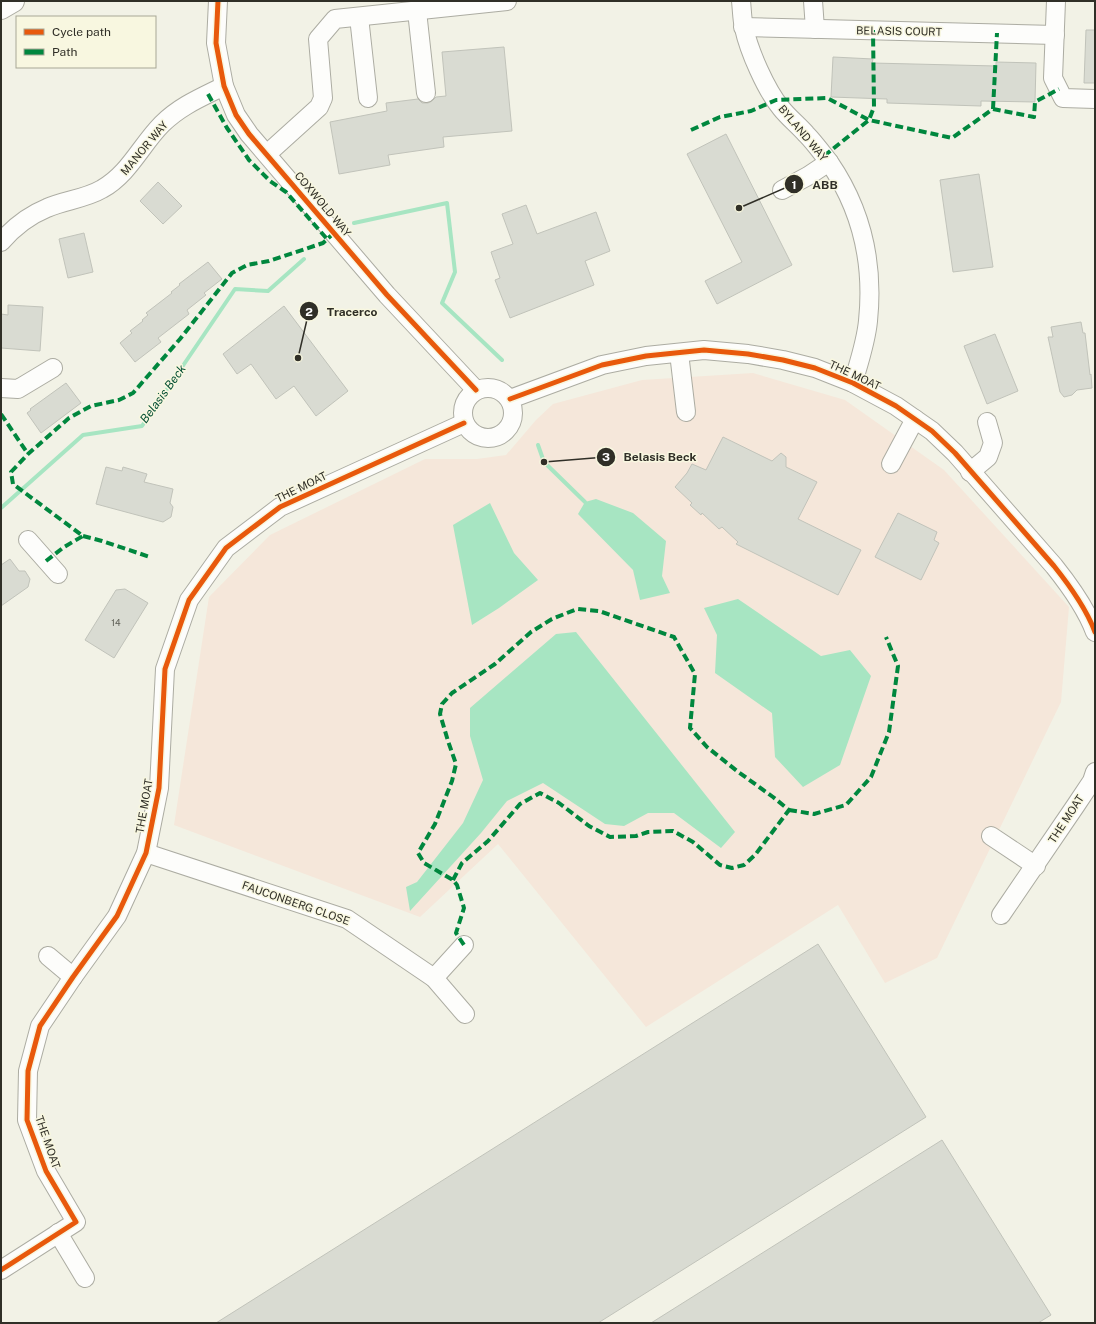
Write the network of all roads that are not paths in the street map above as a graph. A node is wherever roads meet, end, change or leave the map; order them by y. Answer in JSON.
{"nodes":[{"id":1,"x":13,"y":1,"type":"edge"},
{"id":2,"x":218,"y":1,"type":"edge"},
{"id":3,"x":507,"y":1,"type":"edge"},
{"id":4,"x":741,"y":1,"type":"edge"},
{"id":5,"x":813,"y":1,"type":"edge"},
{"id":6,"x":1056,"y":1,"type":"edge"},
{"id":7,"x":1,"y":8,"type":"edge"},
{"id":8,"x":417,"y":11,"type":"junction"},
{"id":9,"x":359,"y":17,"type":"junction"},
{"id":10,"x":743,"y":27,"type":"junction"},
{"id":11,"x":815,"y":29,"type":"junction"},
{"id":12,"x":1054,"y":35,"type":"junction"},
{"id":13,"x":224,"y":86,"type":"junction"},
{"id":14,"x":426,"y":93,"type":"dead end"},
{"id":15,"x":368,"y":98,"type":"dead end"},
{"id":16,"x":1095,"y":99,"type":"edge"},
{"id":17,"x":267,"y":154,"type":"junction"},
{"id":18,"x":829,"y":162,"type":"junction"},
{"id":19,"x":782,"y":190,"type":"dead end"},
{"id":20,"x":1,"y":242,"type":"edge"},
{"id":21,"x":679,"y":353,"type":"junction"},
{"id":22,"x":53,"y":368,"type":"dead end"},
{"id":23,"x":853,"y":383,"type":"junction"},
{"id":24,"x":10,"y":389,"type":"edge"},
{"id":25,"x":476,"y":390,"type":"junction"},
{"id":26,"x":510,"y":399,"type":"junction"},
{"id":27,"x":686,"y":412,"type":"dead end"},
{"id":28,"x":915,"y":419,"type":"junction"},
{"id":29,"x":987,"y":422,"type":"dead end"},
{"id":30,"x":464,"y":423,"type":"junction"},
{"id":31,"x":891,"y":464,"type":"dead end"},
{"id":32,"x":970,"y":472,"type":"junction"},
{"id":33,"x":28,"y":540,"type":"dead end"},
{"id":34,"x":58,"y":574,"type":"dead end"},
{"id":35,"x":1095,"y":632,"type":"edge"},
{"id":36,"x":1095,"y":772,"type":"edge"},
{"id":37,"x":991,"y":836,"type":"dead end"},
{"id":38,"x":146,"y":853,"type":"junction"},
{"id":39,"x":1036,"y":866,"type":"junction"},
{"id":40,"x":1001,"y":915,"type":"dead end"},
{"id":41,"x":464,"y":945,"type":"dead end"},
{"id":42,"x":48,"y":956,"type":"dead end"},
{"id":43,"x":73,"y":977,"type":"junction"},
{"id":44,"x":434,"y":978,"type":"junction"},
{"id":45,"x":465,"y":1014,"type":"dead end"},
{"id":46,"x":58,"y":1233,"type":"junction"},
{"id":47,"x":1,"y":1270,"type":"edge"},
{"id":48,"x":85,"y":1278,"type":"dead end"}],
"edges":[{"from":1,"to":7,"type":"main road"},
{"from":2,"to":13,"type":"street","name":"COXWOLD WAY"},
{"from":3,"to":8,"type":"street"},
{"from":4,"to":10,"type":"street","name":"BYLAND WAY"},
{"from":5,"to":11,"type":"street"},
{"from":6,"to":12,"type":"street"},
{"from":8,"to":9,"type":"street"},
{"from":8,"to":14,"type":"street"},
{"from":9,"to":15,"type":"street"},
{"from":9,"to":17,"type":"street"},
{"from":10,"to":11,"type":"street","name":"BELASIS COURT"},
{"from":10,"to":18,"type":"street","name":"BYLAND WAY"},
{"from":11,"to":12,"type":"street","name":"BELASIS COURT"},
{"from":12,"to":16,"type":"street"},
{"from":13,"to":17,"type":"street","name":"COXWOLD WAY"},
{"from":13,"to":20,"type":"street","name":"MANOR WAY"},
{"from":17,"to":25,"type":"street","name":"COXWOLD WAY"},
{"from":18,"to":19,"type":"street"},
{"from":18,"to":23,"type":"street","name":"BYLAND WAY"},
{"from":21,"to":23,"type":"street","name":"THE MOAT"},
{"from":21,"to":26,"type":"street","name":"THE MOAT"},
{"from":21,"to":27,"type":"street"},
{"from":22,"to":24,"type":"street"},
{"from":23,"to":28,"type":"street","name":"THE MOAT"},
{"from":25,"to":26,"type":"street"},
{"from":25,"to":30,"type":"street"},
{"from":26,"to":30,"type":"street"},
{"from":28,"to":31,"type":"street"},
{"from":28,"to":32,"type":"street","name":"THE MOAT"},
{"from":29,"to":32,"type":"street"},
{"from":30,"to":38,"type":"street","name":"THE MOAT"},
{"from":32,"to":35,"type":"street","name":"THE MOAT"},
{"from":33,"to":34,"type":"street"},
{"from":36,"to":39,"type":"street","name":"THE MOAT"},
{"from":37,"to":39,"type":"street"},
{"from":38,"to":43,"type":"street","name":"THE MOAT"},
{"from":38,"to":44,"type":"street","name":"FAUCONBERG CLOSE"},
{"from":39,"to":40,"type":"street","name":"THE MOAT"},
{"from":41,"to":44,"type":"street"},
{"from":42,"to":43,"type":"street"},
{"from":43,"to":46,"type":"street","name":"THE MOAT"},
{"from":44,"to":45,"type":"street","name":"FAUCONBERG CLOSE"},
{"from":46,"to":47,"type":"street","name":"THE MOAT"},
{"from":46,"to":48,"type":"street"}]}
